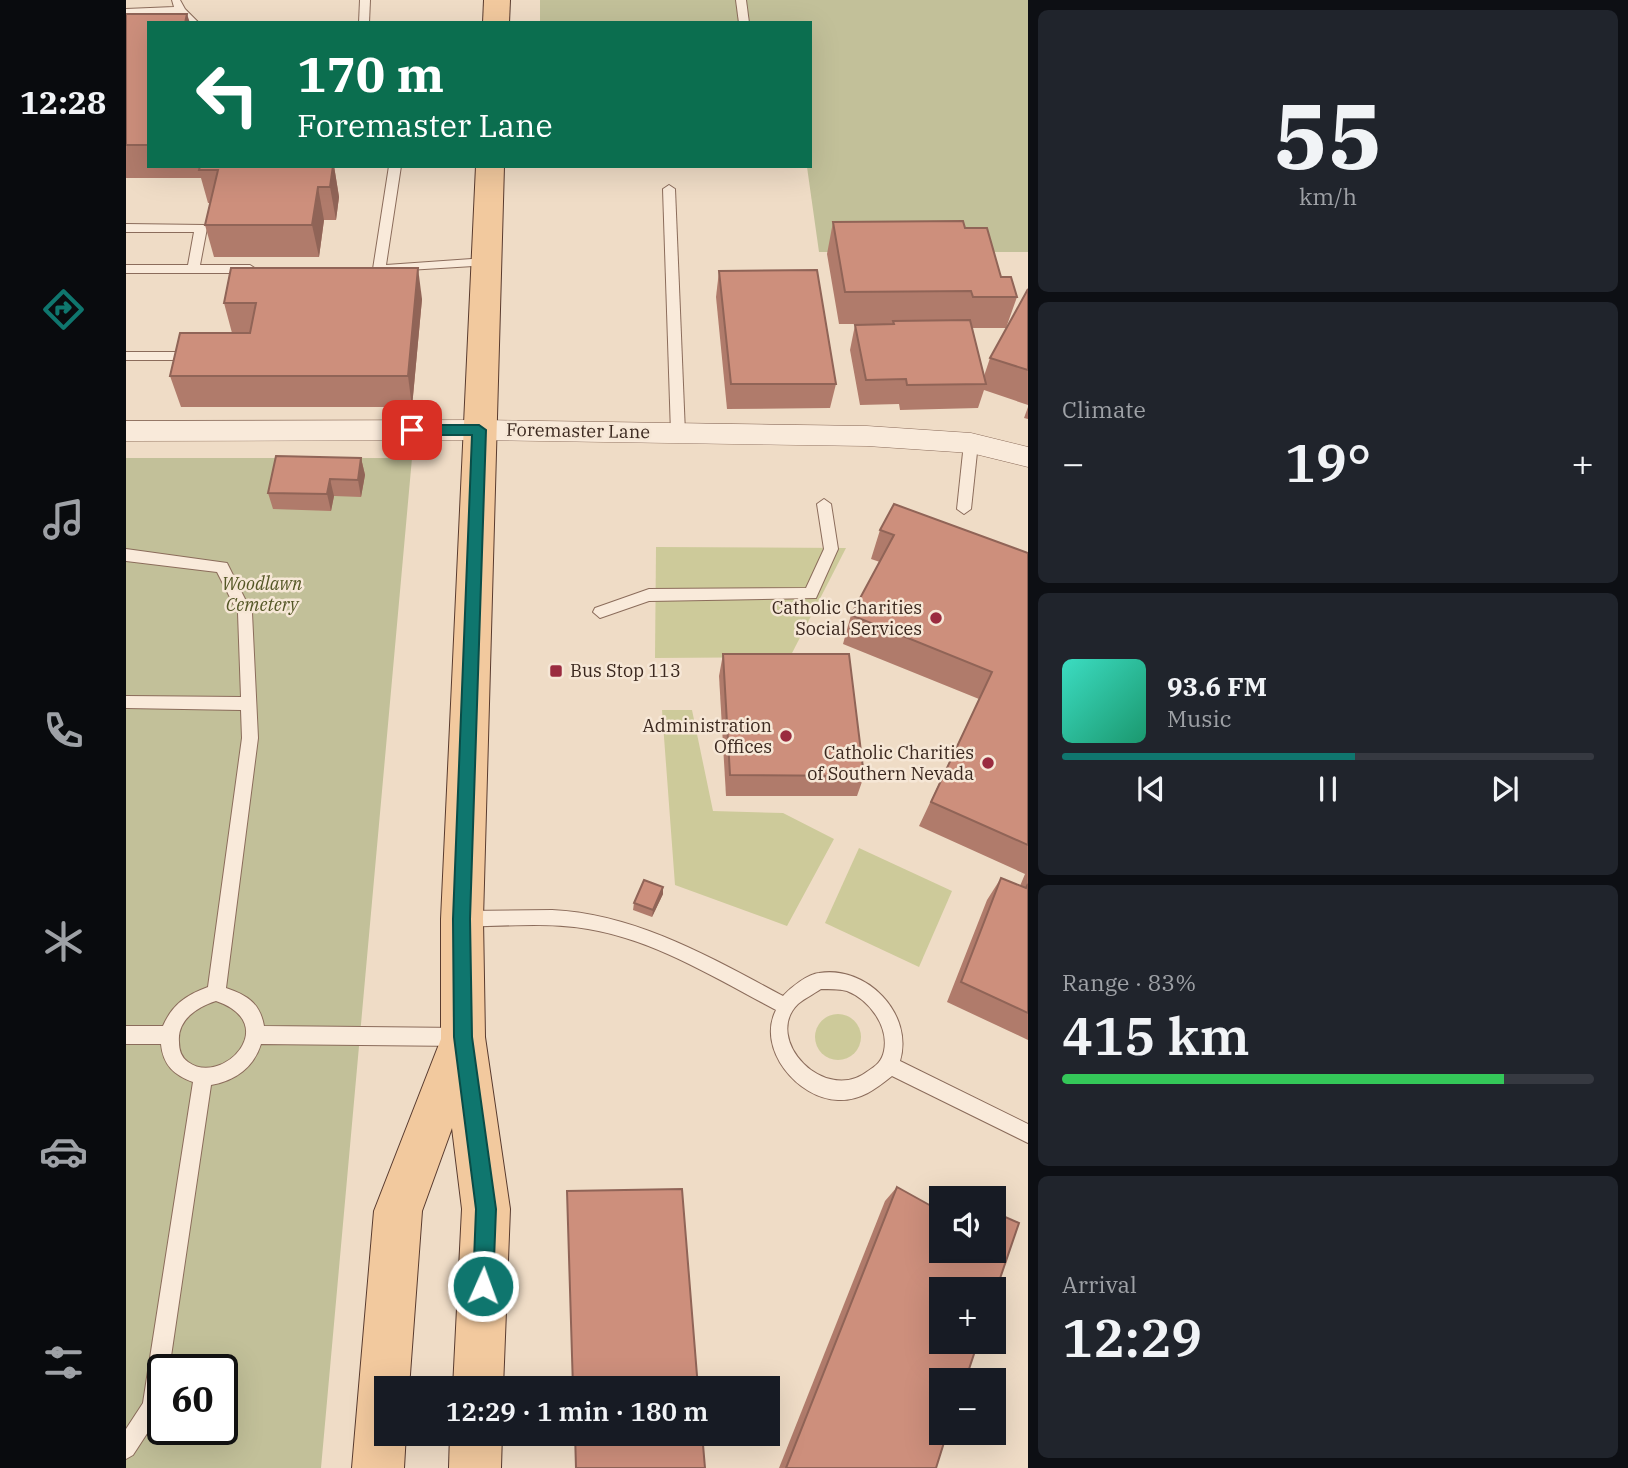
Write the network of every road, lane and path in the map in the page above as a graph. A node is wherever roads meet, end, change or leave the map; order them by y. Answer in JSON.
{"nodes":[{"id":1,"x":365,"y":0,"type":"edge"},
{"id":2,"x":497,"y":0,"type":"edge"},
{"id":3,"x":741,"y":0,"type":"edge"},
{"id":4,"x":178,"y":5,"type":"edge"},
{"id":5,"x":126,"y":12,"type":"edge"},
{"id":6,"x":192,"y":21,"type":"edge"},
{"id":7,"x":364,"y":21,"type":"edge"},
{"id":8,"x":496,"y":21,"type":"edge"},
{"id":9,"x":744,"y":21,"type":"edge"},
{"id":10,"x":395,"y":168,"type":"edge"},
{"id":11,"x":490,"y":168,"type":"edge"},
{"id":12,"x":669,"y":188,"type":"dead end"},
{"id":13,"x":126,"y":228,"type":"edge"},
{"id":14,"x":486,"y":262,"type":"junction"},
{"id":15,"x":126,"y":269,"type":"edge"},
{"id":16,"x":193,"y":269,"type":"junction"},
{"id":17,"x":260,"y":269,"type":"edge"},
{"id":18,"x":202,"y":355,"type":"edge"},
{"id":19,"x":126,"y":356,"type":"edge"},
{"id":20,"x":479,"y":430,"type":"junction"},
{"id":21,"x":126,"y":431,"type":"edge"},
{"id":22,"x":678,"y":433,"type":"junction"},
{"id":23,"x":971,"y":443,"type":"junction"},
{"id":24,"x":1028,"y":457,"type":"edge"},
{"id":25,"x":824,"y":504,"type":"dead end"},
{"id":26,"x":964,"y":509,"type":"dead end"},
{"id":27,"x":126,"y":555,"type":"edge"},
{"id":28,"x":600,"y":612,"type":"dead end"},
{"id":29,"x":126,"y":702,"type":"edge"},
{"id":30,"x":248,"y":704,"type":"junction"},
{"id":31,"x":461,"y":919,"type":"junction"},
{"id":32,"x":216,"y":993,"type":"junction"},
{"id":33,"x":785,"y":1006,"type":"junction"},
{"id":34,"x":126,"y":1035,"type":"edge"},
{"id":35,"x":170,"y":1035,"type":"junction"},
{"id":36,"x":256,"y":1035,"type":"junction"},
{"id":37,"x":463,"y":1037,"type":"junction"},
{"id":38,"x":889,"y":1065,"type":"junction"},
{"id":39,"x":203,"y":1078,"type":"junction"},
{"id":40,"x":1028,"y":1133,"type":"edge"},
{"id":41,"x":479,"y":1376,"type":"edge"},
{"id":42,"x":476,"y":1446,"type":"edge"},
{"id":43,"x":126,"y":1448,"type":"edge"},
{"id":44,"x":378,"y":1468,"type":"edge"},
{"id":45,"x":475,"y":1468,"type":"edge"}],
"edges":[{"from":1,"to":7,"type":"lane"},
{"from":2,"to":8,"type":"main road"},
{"from":3,"to":9,"type":"lane"},
{"from":4,"to":5,"type":"lane"},
{"from":4,"to":6,"type":"lane"},
{"from":10,"to":14,"type":"lane"},
{"from":11,"to":14,"type":"main road"},
{"from":12,"to":22,"type":"lane"},
{"from":13,"to":16,"type":"lane"},
{"from":14,"to":20,"type":"main road"},
{"from":15,"to":16,"type":"lane"},
{"from":16,"to":17,"type":"lane"},
{"from":18,"to":19,"type":"lane"},
{"from":20,"to":21,"type":"street","name":"Foremaster Lane"},
{"from":20,"to":22,"type":"street","name":"Foremaster Lane"},
{"from":20,"to":31,"type":"main road"},
{"from":22,"to":23,"type":"street","name":"Foremaster Lane"},
{"from":23,"to":24,"type":"street","name":"Foremaster Lane"},
{"from":23,"to":26,"type":"lane"},
{"from":25,"to":28,"type":"lane"},
{"from":27,"to":30,"type":"lane"},
{"from":29,"to":30,"type":"lane"},
{"from":30,"to":32,"type":"lane"},
{"from":31,"to":33,"type":"lane"},
{"from":31,"to":37,"type":"main road"},
{"from":32,"to":35,"type":"lane"},
{"from":32,"to":36,"type":"lane"},
{"from":33,"to":38,"type":"lane"},
{"from":33,"to":38,"type":"lane"},
{"from":34,"to":35,"type":"lane"},
{"from":35,"to":39,"type":"lane"},
{"from":36,"to":37,"type":"lane"},
{"from":36,"to":39,"type":"lane"},
{"from":37,"to":41,"type":"main road"},
{"from":37,"to":44,"type":"main road"},
{"from":38,"to":40,"type":"lane"},
{"from":39,"to":43,"type":"lane"},
{"from":42,"to":45,"type":"main road"}]}
